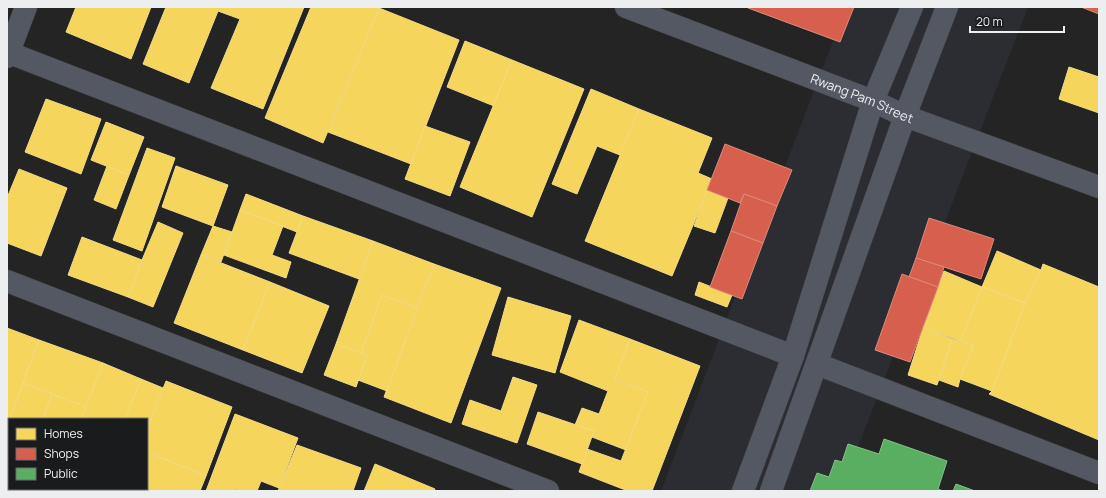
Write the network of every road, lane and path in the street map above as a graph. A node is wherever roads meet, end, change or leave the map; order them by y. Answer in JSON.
{"nodes":[{"id":1,"x":26,"y":7,"type":"edge"},
{"id":2,"x":626,"y":7,"type":"edge"},
{"id":3,"x":912,"y":7,"type":"edge"},
{"id":4,"x":947,"y":7,"type":"edge"},
{"id":5,"x":8,"y":54,"type":"edge"},
{"id":6,"x":873,"y":101,"type":"junction"},
{"id":7,"x":905,"y":116,"type":"junction"},
{"id":8,"x":1099,"y":187,"type":"edge"},
{"id":9,"x":7,"y":281,"type":"edge"},
{"id":10,"x":793,"y":356,"type":"junction"},
{"id":11,"x":817,"y":364,"type":"junction"},
{"id":12,"x":1099,"y":473,"type":"edge"},
{"id":13,"x":548,"y":491,"type":"edge"},
{"id":14,"x":743,"y":491,"type":"edge"},
{"id":15,"x":771,"y":491,"type":"edge"}],
"edges":[{"from":1,"to":5,"type":"street"},
{"from":2,"to":6,"type":"street","name":"Rwang Pam Street"},
{"from":3,"to":6,"type":"street"},
{"from":4,"to":7,"type":"street"},
{"from":5,"to":10,"type":"street"},
{"from":6,"to":7,"type":"street","name":"Rwang Pam Street"},
{"from":6,"to":10,"type":"street"},
{"from":7,"to":8,"type":"street","name":"Rwang Pam Street"},
{"from":7,"to":11,"type":"street"},
{"from":9,"to":13,"type":"street"},
{"from":10,"to":14,"type":"street"},
{"from":11,"to":12,"type":"street"},
{"from":11,"to":15,"type":"street"}]}
